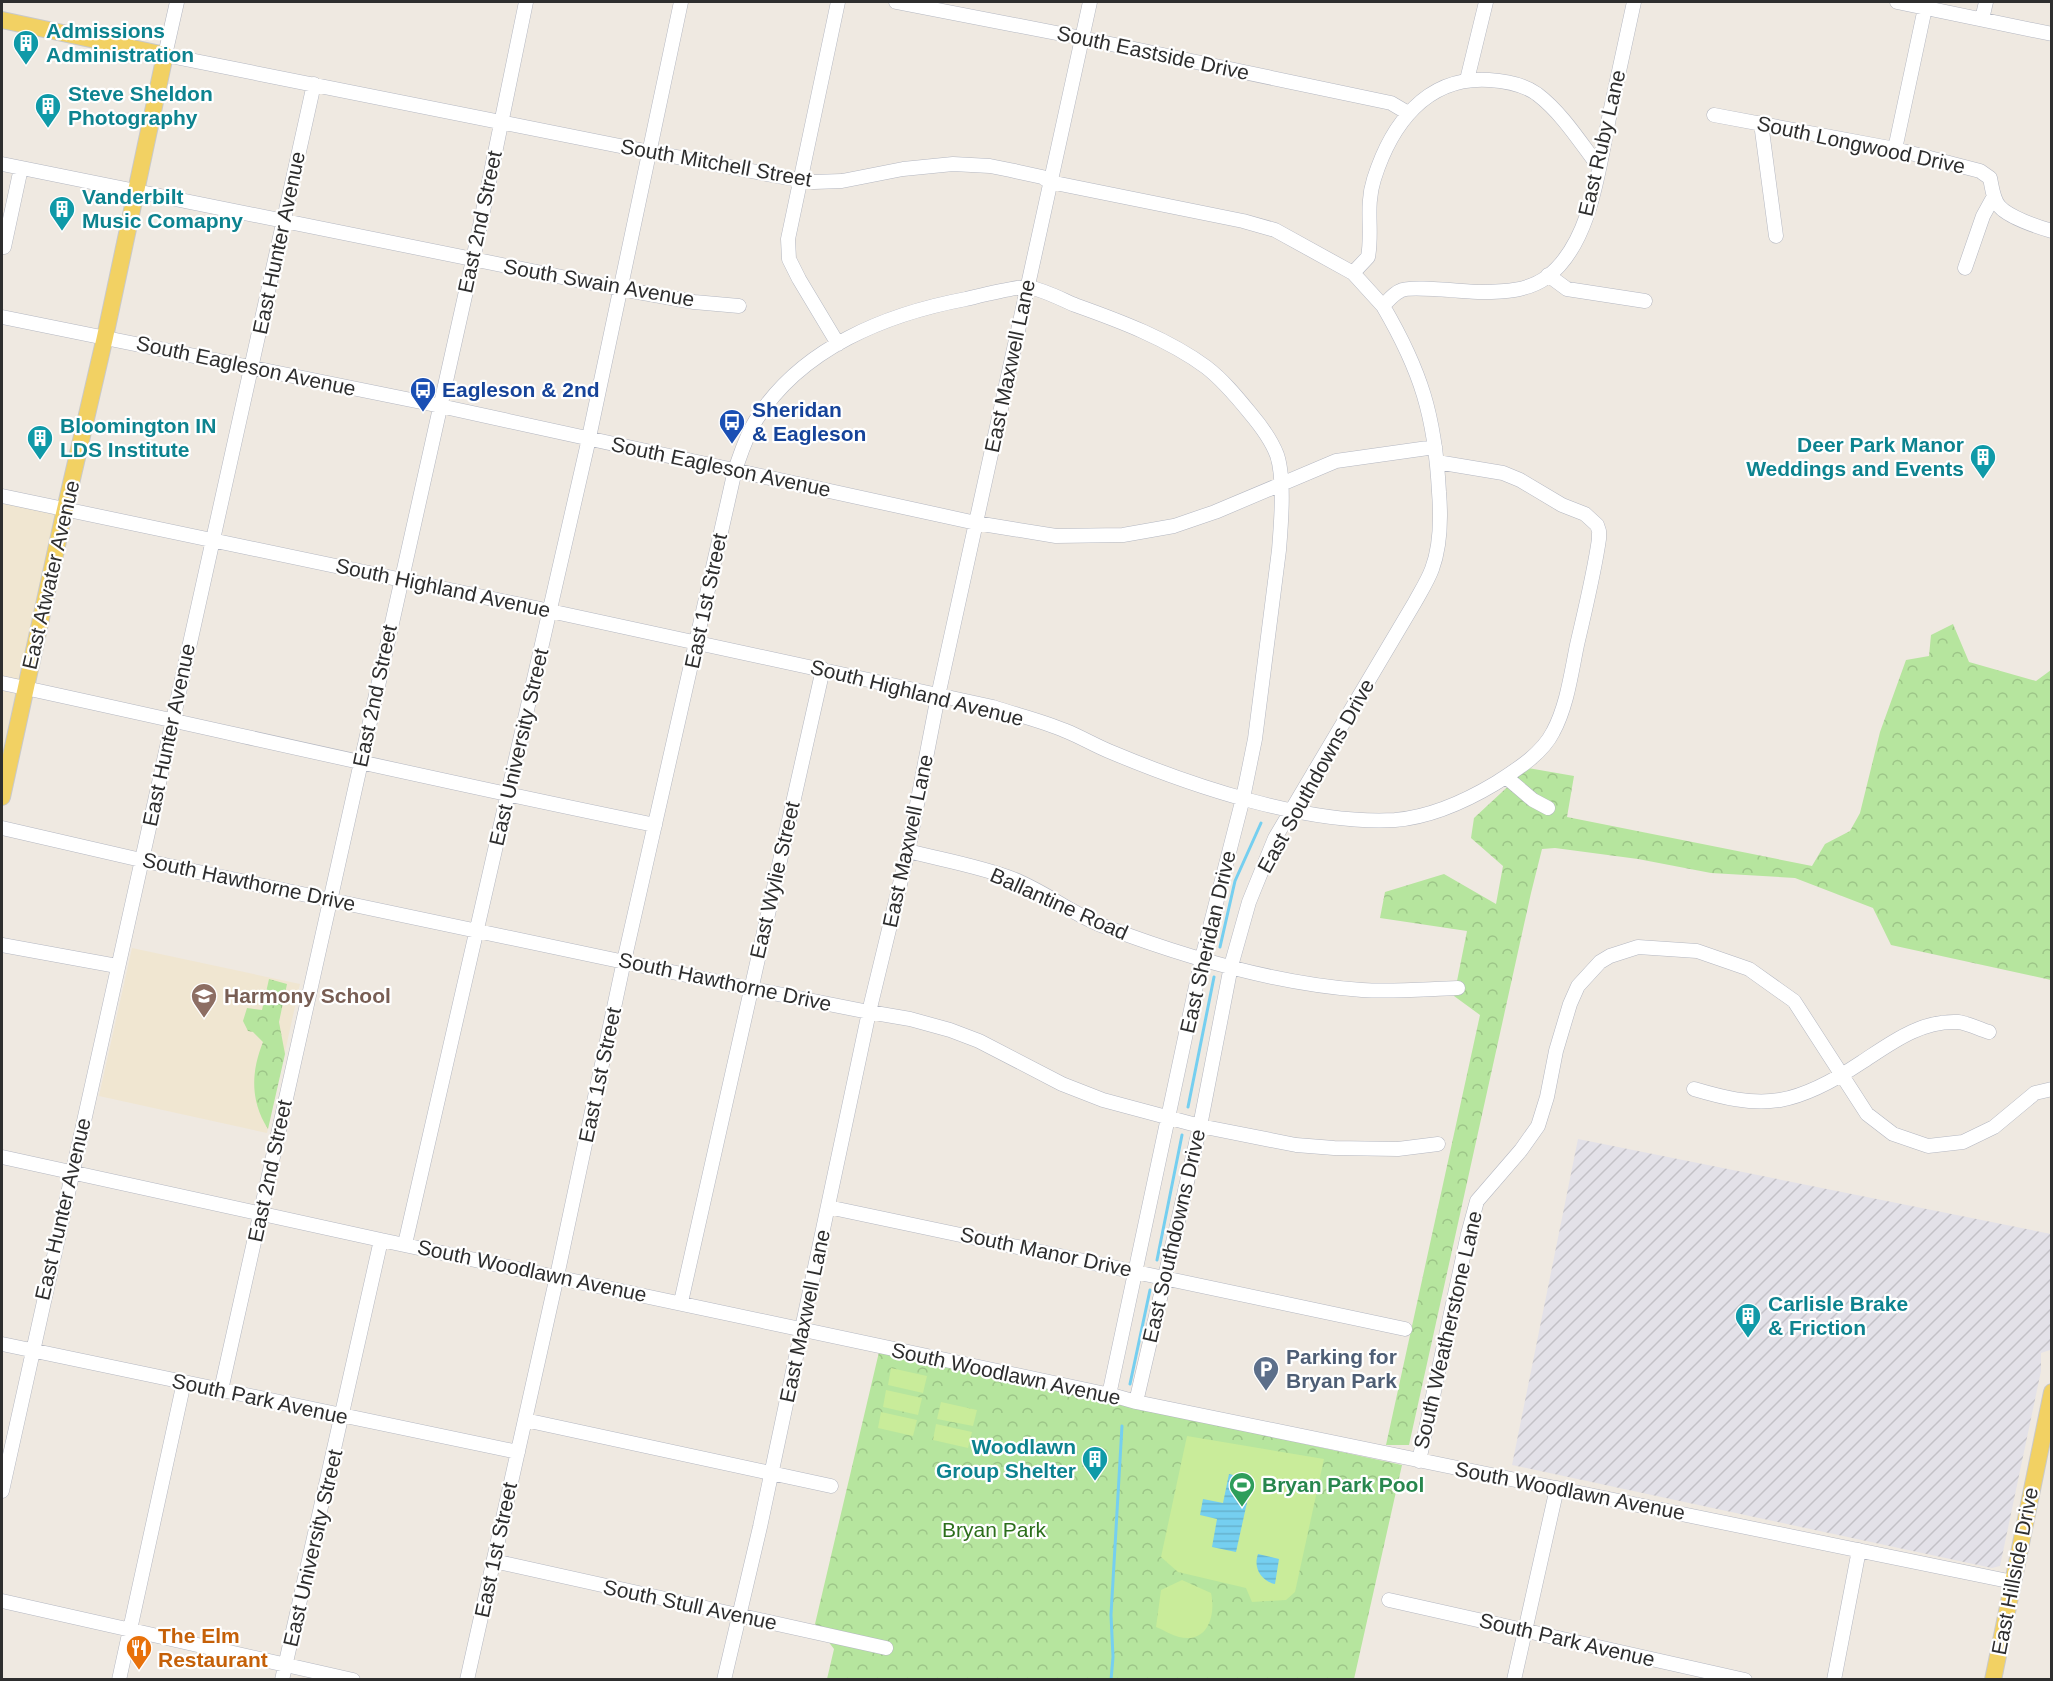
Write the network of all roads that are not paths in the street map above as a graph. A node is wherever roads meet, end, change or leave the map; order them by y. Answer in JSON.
{"nodes":[{"id":1,"x":177,"y":2,"type":"edge"},
{"id":2,"x":526,"y":2,"type":"edge"},
{"id":3,"x":681,"y":2,"type":"edge"},
{"id":4,"x":838,"y":2,"type":"edge"},
{"id":5,"x":896,"y":2,"type":"edge"},
{"id":6,"x":1090,"y":2,"type":"edge"},
{"id":7,"x":1486,"y":2,"type":"edge"},
{"id":8,"x":1634,"y":2,"type":"edge"},
{"id":9,"x":1897,"y":2,"type":"edge"},
{"id":10,"x":1986,"y":2,"type":"edge"},
{"id":11,"x":1925,"y":8,"type":"junction"},
{"id":12,"x":1982,"y":19,"type":"junction"},
{"id":13,"x":2,"y":20,"type":"edge"},
{"id":14,"x":2052,"y":34,"type":"edge"},
{"id":15,"x":1082,"y":38,"type":"junction"},
{"id":16,"x":165,"y":55,"type":"junction"},
{"id":17,"x":1467,"y":80,"type":"junction"},
{"id":18,"x":314,"y":84,"type":"junction"},
{"id":19,"x":1407,"y":113,"type":"junction"},
{"id":20,"x":1714,"y":115,"type":"dead end"},
{"id":21,"x":501,"y":122,"type":"junction"},
{"id":22,"x":1761,"y":123,"type":"junction"},
{"id":23,"x":1896,"y":149,"type":"junction"},
{"id":24,"x":650,"y":152,"type":"junction"},
{"id":25,"x":2,"y":164,"type":"edge"},
{"id":26,"x":1599,"y":167,"type":"junction"},
{"id":27,"x":21,"y":168,"type":"junction"},
{"id":28,"x":799,"y":180,"type":"junction"},
{"id":29,"x":1050,"y":182,"type":"junction"},
{"id":30,"x":136,"y":192,"type":"junction"},
{"id":31,"x":1994,"y":196,"type":"junction"},
{"id":32,"x":284,"y":222,"type":"junction"},
{"id":33,"x":2052,"y":231,"type":"edge"},
{"id":34,"x":1776,"y":237,"type":"dead end"},
{"id":35,"x":4,"y":248,"type":"dead end"},
{"id":36,"x":473,"y":260,"type":"junction"},
{"id":37,"x":1965,"y":268,"type":"dead end"},
{"id":38,"x":1353,"y":273,"type":"junction"},
{"id":39,"x":1548,"y":275,"type":"junction"},
{"id":40,"x":1027,"y":287,"type":"junction"},
{"id":41,"x":621,"y":289,"type":"junction"},
{"id":42,"x":1645,"y":301,"type":"dead end"},
{"id":43,"x":739,"y":306,"type":"dead end"},
{"id":44,"x":1383,"y":306,"type":"junction"},
{"id":45,"x":2,"y":317,"type":"edge"},
{"id":46,"x":105,"y":337,"type":"junction"},
{"id":47,"x":838,"y":344,"type":"junction"},
{"id":48,"x":252,"y":367,"type":"junction"},
{"id":49,"x":439,"y":406,"type":"junction"},
{"id":50,"x":589,"y":438,"type":"junction"},
{"id":51,"x":1435,"y":447,"type":"junction"},
{"id":52,"x":1437,"y":462,"type":"junction"},
{"id":53,"x":735,"y":470,"type":"junction"},
{"id":54,"x":1281,"y":485,"type":"junction"},
{"id":55,"x":2,"y":496,"type":"edge"},
{"id":56,"x":65,"y":508,"type":"junction"},
{"id":57,"x":976,"y":523,"type":"junction"},
{"id":58,"x":212,"y":539,"type":"junction"},
{"id":59,"x":401,"y":580,"type":"junction"},
{"id":60,"x":550,"y":611,"type":"junction"},
{"id":61,"x":698,"y":642,"type":"junction"},
{"id":62,"x":823,"y":669,"type":"junction"},
{"id":63,"x":2,"y":683,"type":"edge"},
{"id":64,"x":25,"y":688,"type":"junction"},
{"id":65,"x":938,"y":696,"type":"junction"},
{"id":66,"x":172,"y":719,"type":"junction"},
{"id":67,"x":361,"y":761,"type":"junction"},
{"id":68,"x":1506,"y":777,"type":"junction"},
{"id":69,"x":508,"y":795,"type":"junction"},
{"id":70,"x":2,"y":796,"type":"edge"},
{"id":71,"x":1243,"y":798,"type":"junction"},
{"id":72,"x":1548,"y":808,"type":"dead end"},
{"id":73,"x":1292,"y":811,"type":"junction"},
{"id":74,"x":655,"y":825,"type":"junction"},
{"id":75,"x":2,"y":828,"type":"edge"},
{"id":76,"x":908,"y":851,"type":"junction"},
{"id":77,"x":141,"y":860,"type":"junction"},
{"id":78,"x":330,"y":898,"type":"junction"},
{"id":79,"x":477,"y":929,"type":"junction"},
{"id":80,"x":2,"y":945,"type":"edge"},
{"id":81,"x":1202,"y":958,"type":"junction"},
{"id":82,"x":625,"y":960,"type":"junction"},
{"id":83,"x":117,"y":966,"type":"junction"},
{"id":84,"x":1231,"y":966,"type":"junction"},
{"id":85,"x":751,"y":988,"type":"junction"},
{"id":86,"x":1458,"y":988,"type":"dead end"},
{"id":87,"x":869,"y":1012,"type":"junction"},
{"id":88,"x":1989,"y":1032,"type":"dead end"},
{"id":89,"x":1840,"y":1075,"type":"junction"},
{"id":90,"x":1694,"y":1089,"type":"dead end"},
{"id":91,"x":2052,"y":1089,"type":"edge"},
{"id":92,"x":1168,"y":1117,"type":"junction"},
{"id":93,"x":1200,"y":1126,"type":"junction"},
{"id":94,"x":1438,"y":1144,"type":"dead end"},
{"id":95,"x":2,"y":1157,"type":"edge"},
{"id":96,"x":73,"y":1172,"type":"junction"},
{"id":97,"x":828,"y":1207,"type":"junction"},
{"id":98,"x":261,"y":1213,"type":"junction"},
{"id":99,"x":381,"y":1240,"type":"junction"},
{"id":100,"x":405,"y":1244,"type":"junction"},
{"id":101,"x":1137,"y":1271,"type":"junction"},
{"id":102,"x":557,"y":1276,"type":"junction"},
{"id":103,"x":1164,"y":1278,"type":"junction"},
{"id":104,"x":681,"y":1302,"type":"junction"},
{"id":105,"x":1404,"y":1329,"type":"dead end"},
{"id":106,"x":803,"y":1330,"type":"junction"},
{"id":107,"x":2,"y":1344,"type":"edge"},
{"id":108,"x":32,"y":1352,"type":"junction"},
{"id":109,"x":184,"y":1382,"type":"junction"},
{"id":110,"x":221,"y":1390,"type":"junction"},
{"id":111,"x":2052,"y":1392,"type":"edge"},
{"id":112,"x":1109,"y":1395,"type":"junction"},
{"id":113,"x":1136,"y":1402,"type":"junction"},
{"id":114,"x":342,"y":1416,"type":"junction"},
{"id":115,"x":525,"y":1420,"type":"junction"},
{"id":116,"x":518,"y":1452,"type":"junction"},
{"id":117,"x":1419,"y":1461,"type":"junction"},
{"id":118,"x":772,"y":1474,"type":"junction"},
{"id":119,"x":831,"y":1486,"type":"dead end"},
{"id":120,"x":1557,"y":1488,"type":"junction"},
{"id":121,"x":2,"y":1491,"type":"edge"},
{"id":122,"x":1859,"y":1550,"type":"junction"},
{"id":123,"x":494,"y":1562,"type":"junction"},
{"id":124,"x":2013,"y":1582,"type":"junction"},
{"id":125,"x":1389,"y":1600,"type":"dead end"},
{"id":126,"x":2,"y":1601,"type":"edge"},
{"id":127,"x":739,"y":1615,"type":"junction"},
{"id":128,"x":130,"y":1629,"type":"junction"},
{"id":129,"x":1524,"y":1631,"type":"junction"},
{"id":130,"x":886,"y":1648,"type":"dead end"},
{"id":131,"x":286,"y":1664,"type":"junction"},
{"id":132,"x":119,"y":1680,"type":"edge"},
{"id":133,"x":282,"y":1680,"type":"edge"},
{"id":134,"x":353,"y":1680,"type":"edge"},
{"id":135,"x":467,"y":1680,"type":"edge"},
{"id":136,"x":724,"y":1680,"type":"edge"},
{"id":137,"x":1514,"y":1680,"type":"edge"},
{"id":138,"x":1746,"y":1680,"type":"edge"},
{"id":139,"x":1834,"y":1680,"type":"edge"},
{"id":140,"x":1993,"y":1680,"type":"edge"}],
"edges":[{"from":1,"to":16,"type":"street","name":"East Atwater Avenue"},
{"from":2,"to":21,"type":"street","name":"East 2nd Street"},
{"from":3,"to":24,"type":"street","name":"East University Street"},
{"from":4,"to":28,"type":"street"},
{"from":5,"to":15,"type":"street","name":"South Eastside Drive"},
{"from":6,"to":15,"type":"street","name":"East Maxwell Lane"},
{"from":7,"to":17,"type":"street"},
{"from":8,"to":26,"type":"street","name":"East Ruby Lane"},
{"from":9,"to":11,"type":"street"},
{"from":10,"to":12,"type":"street"},
{"from":11,"to":12,"type":"street"},
{"from":11,"to":23,"type":"street"},
{"from":12,"to":14,"type":"street"},
{"from":13,"to":16,"type":"main road","name":"South Mitchell Street"},
{"from":15,"to":19,"type":"street","name":"South Eastside Drive"},
{"from":15,"to":29,"type":"street","name":"East Maxwell Lane"},
{"from":16,"to":18,"type":"street","name":"South Mitchell Street"},
{"from":16,"to":30,"type":"main road","name":"East Atwater Avenue"},
{"from":17,"to":19,"type":"street"},
{"from":17,"to":26,"type":"street"},
{"from":18,"to":21,"type":"street","name":"South Mitchell Street"},
{"from":18,"to":32,"type":"street","name":"East Hunter Avenue"},
{"from":19,"to":38,"type":"street"},
{"from":20,"to":22,"type":"street","name":"South Longwood Drive"},
{"from":21,"to":24,"type":"street","name":"South Mitchell Street"},
{"from":21,"to":36,"type":"street","name":"East 2nd Street"},
{"from":22,"to":23,"type":"street","name":"South Longwood Drive"},
{"from":22,"to":34,"type":"street"},
{"from":23,"to":31,"type":"street","name":"South Longwood Drive"},
{"from":24,"to":28,"type":"street","name":"South Mitchell Street"},
{"from":24,"to":41,"type":"street","name":"East University Street"},
{"from":25,"to":27,"type":"street","name":"South Swain Avenue"},
{"from":26,"to":39,"type":"street","name":"East Ruby Lane"},
{"from":27,"to":30,"type":"street","name":"South Swain Avenue"},
{"from":27,"to":35,"type":"street"},
{"from":28,"to":29,"type":"street","name":"South Mitchell Street"},
{"from":28,"to":47,"type":"street"},
{"from":29,"to":38,"type":"street","name":"South Mitchell Street"},
{"from":29,"to":40,"type":"street","name":"East Maxwell Lane"},
{"from":30,"to":32,"type":"street","name":"South Swain Avenue"},
{"from":30,"to":46,"type":"main road","name":"East Atwater Avenue"},
{"from":31,"to":33,"type":"street","name":"South Longwood Drive"},
{"from":31,"to":37,"type":"street"},
{"from":32,"to":36,"type":"street","name":"South Swain Avenue"},
{"from":32,"to":48,"type":"street","name":"East Hunter Avenue"},
{"from":36,"to":41,"type":"street","name":"South Swain Avenue"},
{"from":36,"to":49,"type":"street","name":"East 2nd Street"},
{"from":38,"to":44,"type":"street","name":"South Mitchell Street"},
{"from":39,"to":42,"type":"street"},
{"from":39,"to":44,"type":"street"},
{"from":40,"to":47,"type":"street","name":"East 1st Street"},
{"from":40,"to":54,"type":"street","name":"East Sheridan Drive"},
{"from":40,"to":57,"type":"street","name":"East Maxwell Lane"},
{"from":41,"to":43,"type":"street","name":"South Swain Avenue"},
{"from":41,"to":50,"type":"street","name":"East University Street"},
{"from":44,"to":51,"type":"street","name":"East Southdowns Drive"},
{"from":45,"to":46,"type":"street","name":"South Eagleson Avenue"},
{"from":46,"to":48,"type":"street","name":"South Eagleson Avenue"},
{"from":46,"to":56,"type":"main road","name":"East Atwater Avenue"},
{"from":47,"to":53,"type":"street","name":"East 1st Street"},
{"from":48,"to":49,"type":"street","name":"South Eagleson Avenue"},
{"from":48,"to":58,"type":"street","name":"East Hunter Avenue"},
{"from":49,"to":50,"type":"street","name":"South Eagleson Avenue"},
{"from":49,"to":59,"type":"street","name":"East 2nd Street"},
{"from":50,"to":53,"type":"street","name":"South Eagleson Avenue"},
{"from":50,"to":60,"type":"street","name":"East University Street"},
{"from":51,"to":52,"type":"street","name":"East Southdowns Drive"},
{"from":51,"to":54,"type":"street","name":"South Eagleson Avenue"},
{"from":52,"to":68,"type":"street","name":"South Highland Avenue"},
{"from":52,"to":73,"type":"street","name":"East Southdowns Drive"},
{"from":53,"to":57,"type":"street","name":"South Eagleson Avenue"},
{"from":53,"to":61,"type":"street","name":"East 1st Street"},
{"from":54,"to":57,"type":"street","name":"South Eagleson Avenue"},
{"from":54,"to":71,"type":"street","name":"East Sheridan Drive"},
{"from":55,"to":56,"type":"street","name":"South Highland Avenue"},
{"from":56,"to":58,"type":"street","name":"South Highland Avenue"},
{"from":56,"to":64,"type":"main road","name":"East Atwater Avenue"},
{"from":57,"to":65,"type":"street","name":"East Maxwell Lane"},
{"from":58,"to":59,"type":"street","name":"South Highland Avenue"},
{"from":58,"to":66,"type":"street","name":"East Hunter Avenue"},
{"from":59,"to":60,"type":"street","name":"South Highland Avenue"},
{"from":59,"to":67,"type":"street","name":"East 2nd Street"},
{"from":60,"to":61,"type":"street","name":"South Highland Avenue"},
{"from":60,"to":69,"type":"street","name":"East University Street"},
{"from":61,"to":62,"type":"street","name":"South Highland Avenue"},
{"from":61,"to":74,"type":"street","name":"East 1st Street"},
{"from":62,"to":65,"type":"street","name":"South Highland Avenue"},
{"from":62,"to":85,"type":"street","name":"East Wylie Street"},
{"from":63,"to":64,"type":"street"},
{"from":64,"to":66,"type":"street"},
{"from":64,"to":70,"type":"main road","name":"East Atwater Avenue"},
{"from":65,"to":71,"type":"street","name":"South Highland Avenue"},
{"from":65,"to":76,"type":"street","name":"East Maxwell Lane"},
{"from":66,"to":67,"type":"street"},
{"from":66,"to":77,"type":"street","name":"East Hunter Avenue"},
{"from":67,"to":69,"type":"street"},
{"from":67,"to":78,"type":"street","name":"East 2nd Street"},
{"from":68,"to":72,"type":"street"},
{"from":68,"to":73,"type":"street","name":"South Highland Avenue"},
{"from":69,"to":74,"type":"street"},
{"from":69,"to":79,"type":"street","name":"East University Street"},
{"from":71,"to":73,"type":"street","name":"South Highland Avenue"},
{"from":71,"to":81,"type":"street","name":"East Sheridan Drive"},
{"from":73,"to":84,"type":"street","name":"East Southdowns Drive"},
{"from":74,"to":82,"type":"street","name":"East 1st Street"},
{"from":75,"to":77,"type":"street","name":"South Hawthorne Drive"},
{"from":76,"to":81,"type":"street","name":"Ballantine Road"},
{"from":76,"to":87,"type":"street","name":"East Maxwell Lane"},
{"from":77,"to":78,"type":"street","name":"South Hawthorne Drive"},
{"from":77,"to":83,"type":"street","name":"East Hunter Avenue"},
{"from":78,"to":79,"type":"street","name":"South Hawthorne Drive"},
{"from":78,"to":98,"type":"street","name":"East 2nd Street"},
{"from":79,"to":82,"type":"street","name":"South Hawthorne Drive"},
{"from":79,"to":100,"type":"street","name":"East University Street"},
{"from":80,"to":83,"type":"street"},
{"from":81,"to":84,"type":"street","name":"Ballantine Road"},
{"from":81,"to":92,"type":"street","name":"East Sheridan Drive"},
{"from":82,"to":85,"type":"street","name":"South Hawthorne Drive"},
{"from":82,"to":102,"type":"street","name":"East 1st Street"},
{"from":83,"to":96,"type":"street","name":"East Hunter Avenue"},
{"from":84,"to":86,"type":"street","name":"Ballantine Road"},
{"from":84,"to":93,"type":"street","name":"East Southdowns Drive"},
{"from":85,"to":87,"type":"street","name":"South Hawthorne Drive"},
{"from":85,"to":104,"type":"street","name":"East Wylie Street"},
{"from":87,"to":92,"type":"street","name":"South Hawthorne Drive"},
{"from":87,"to":97,"type":"street","name":"East Maxwell Lane"},
{"from":88,"to":89,"type":"street"},
{"from":89,"to":90,"type":"street"},
{"from":89,"to":91,"type":"street","name":"South Weatherstone Lane"},
{"from":89,"to":117,"type":"street","name":"South Weatherstone Lane"},
{"from":92,"to":93,"type":"street","name":"South Hawthorne Drive"},
{"from":92,"to":101,"type":"street","name":"East Sheridan Drive"},
{"from":93,"to":94,"type":"street","name":"South Hawthorne Drive"},
{"from":93,"to":103,"type":"street","name":"East Southdowns Drive"},
{"from":95,"to":96,"type":"street","name":"South Woodlawn Avenue"},
{"from":96,"to":98,"type":"street","name":"South Woodlawn Avenue"},
{"from":96,"to":108,"type":"street","name":"East Hunter Avenue"},
{"from":97,"to":101,"type":"street","name":"South Manor Drive"},
{"from":97,"to":106,"type":"street","name":"East Maxwell Lane"},
{"from":98,"to":99,"type":"street","name":"South Woodlawn Avenue"},
{"from":98,"to":110,"type":"street","name":"East 2nd Street"},
{"from":99,"to":100,"type":"street","name":"South Woodlawn Avenue"},
{"from":99,"to":114,"type":"street","name":"East University Street"},
{"from":100,"to":102,"type":"street","name":"South Woodlawn Avenue"},
{"from":101,"to":103,"type":"street","name":"South Manor Drive"},
{"from":101,"to":112,"type":"street","name":"East Sheridan Drive"},
{"from":102,"to":104,"type":"street","name":"South Woodlawn Avenue"},
{"from":102,"to":115,"type":"street","name":"East 1st Street"},
{"from":103,"to":105,"type":"street","name":"South Manor Drive"},
{"from":103,"to":113,"type":"street","name":"East Southdowns Drive"},
{"from":104,"to":106,"type":"street","name":"South Woodlawn Avenue"},
{"from":106,"to":112,"type":"street","name":"South Woodlawn Avenue"},
{"from":106,"to":118,"type":"street","name":"East Maxwell Lane"},
{"from":107,"to":108,"type":"street","name":"South Park Avenue"},
{"from":108,"to":109,"type":"street","name":"South Park Avenue"},
{"from":108,"to":121,"type":"street","name":"East Hunter Avenue"},
{"from":109,"to":110,"type":"street","name":"South Park Avenue"},
{"from":109,"to":128,"type":"street"},
{"from":110,"to":114,"type":"street","name":"South Park Avenue"},
{"from":111,"to":124,"type":"main road","name":"East Hillside Drive"},
{"from":112,"to":113,"type":"street","name":"South Woodlawn Avenue"},
{"from":113,"to":117,"type":"street","name":"South Woodlawn Avenue"},
{"from":114,"to":116,"type":"street","name":"South Park Avenue"},
{"from":114,"to":131,"type":"street","name":"East University Street"},
{"from":115,"to":116,"type":"street","name":"East 1st Street"},
{"from":115,"to":118,"type":"street"},
{"from":116,"to":123,"type":"street","name":"East 1st Street"},
{"from":117,"to":120,"type":"street","name":"South Woodlawn Avenue"},
{"from":118,"to":119,"type":"street"},
{"from":118,"to":127,"type":"street","name":"East Maxwell Lane"},
{"from":120,"to":122,"type":"street","name":"South Woodlawn Avenue"},
{"from":120,"to":129,"type":"street"},
{"from":122,"to":124,"type":"street","name":"South Woodlawn Avenue"},
{"from":122,"to":139,"type":"street"},
{"from":123,"to":127,"type":"street","name":"South Stull Avenue"},
{"from":123,"to":135,"type":"street","name":"East 1st Street"},
{"from":124,"to":140,"type":"main road","name":"East Hillside Drive"},
{"from":125,"to":129,"type":"street","name":"South Park Avenue"},
{"from":126,"to":128,"type":"street"},
{"from":127,"to":130,"type":"street","name":"South Stull Avenue"},
{"from":127,"to":136,"type":"street","name":"East Maxwell Lane"},
{"from":128,"to":131,"type":"street"},
{"from":128,"to":132,"type":"street"},
{"from":129,"to":137,"type":"street"},
{"from":129,"to":138,"type":"street","name":"South Park Avenue"},
{"from":131,"to":133,"type":"street","name":"East University Street"},
{"from":131,"to":134,"type":"street"}]}
